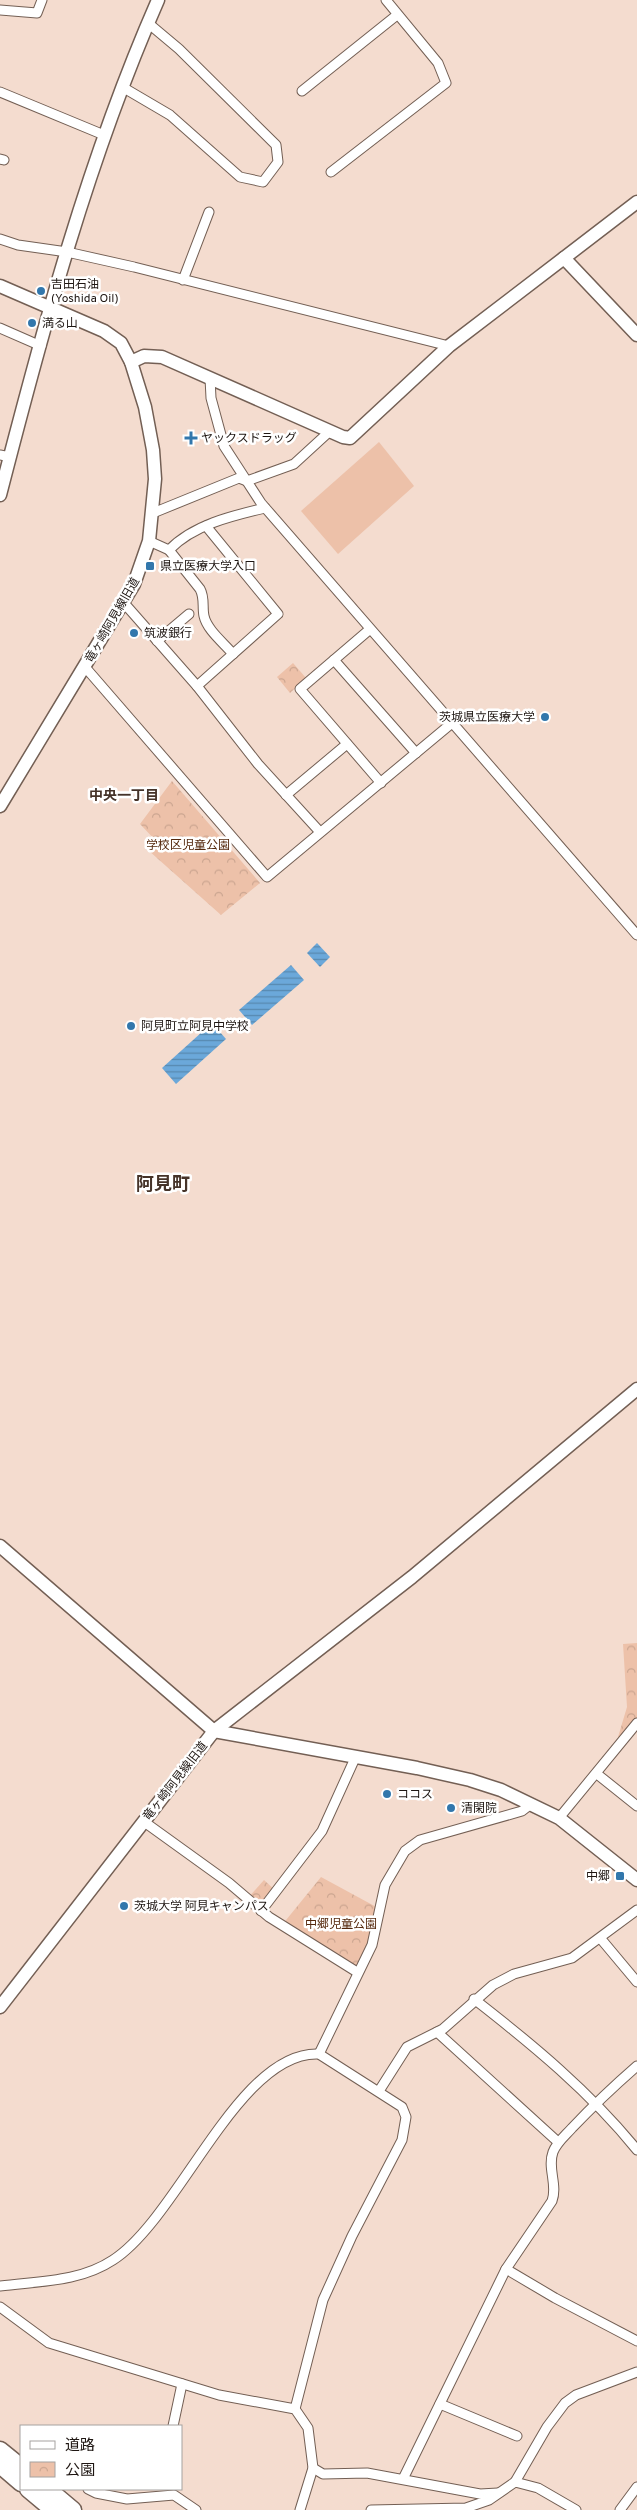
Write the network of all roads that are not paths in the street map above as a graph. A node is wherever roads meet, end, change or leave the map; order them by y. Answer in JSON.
{"nodes":[{"id":1,"x":42,"y":0,"type":"edge"},
{"id":2,"x":158,"y":0,"type":"edge"},
{"id":3,"x":386,"y":0,"type":"edge"},
{"id":4,"x":0,"y":10,"type":"edge"},
{"id":5,"x":397,"y":15,"type":"junction"},
{"id":6,"x":148,"y":22,"type":"junction"},
{"id":7,"x":124,"y":88,"type":"junction"},
{"id":8,"x":302,"y":91,"type":"dead end"},
{"id":9,"x":0,"y":92,"type":"edge"},
{"id":10,"x":104,"y":135,"type":"junction"},
{"id":11,"x":331,"y":172,"type":"dead end"},
{"id":12,"x":637,"y":202,"type":"edge"},
{"id":13,"x":209,"y":212,"type":"dead end"},
{"id":14,"x":0,"y":239,"type":"edge"},
{"id":15,"x":67,"y":252,"type":"junction"},
{"id":16,"x":564,"y":258,"type":"junction"},
{"id":17,"x":183,"y":280,"type":"junction"},
{"id":18,"x":0,"y":286,"type":"edge"},
{"id":19,"x":51,"y":308,"type":"junction"},
{"id":20,"x":0,"y":328,"type":"edge"},
{"id":21,"x":637,"y":335,"type":"edge"},
{"id":22,"x":41,"y":346,"type":"junction"},
{"id":23,"x":450,"y":346,"type":"junction"},
{"id":24,"x":131,"y":362,"type":"junction"},
{"id":25,"x":210,"y":378,"type":"junction"},
{"id":26,"x":330,"y":431,"type":"junction"},
{"id":27,"x":5,"y":456,"type":"edge"},
{"id":28,"x":247,"y":481,"type":"junction"},
{"id":29,"x":0,"y":496,"type":"edge"},
{"id":30,"x":265,"y":508,"type":"junction"},
{"id":31,"x":153,"y":513,"type":"junction"},
{"id":32,"x":206,"y":526,"type":"junction"},
{"id":33,"x":149,"y":541,"type":"junction"},
{"id":34,"x":169,"y":550,"type":"junction"},
{"id":35,"x":124,"y":603,"type":"junction"},
{"id":36,"x":189,"y":614,"type":"dead end"},
{"id":37,"x":369,"y":630,"type":"junction"},
{"id":38,"x":157,"y":641,"type":"junction"},
{"id":39,"x":233,"y":654,"type":"junction"},
{"id":40,"x":334,"y":660,"type":"junction"},
{"id":41,"x":85,"y":667,"type":"junction"},
{"id":42,"x":197,"y":686,"type":"junction"},
{"id":43,"x":452,"y":723,"type":"junction"},
{"id":44,"x":347,"y":744,"type":"junction"},
{"id":45,"x":416,"y":753,"type":"junction"},
{"id":46,"x":380,"y":782,"type":"junction"},
{"id":47,"x":286,"y":795,"type":"junction"},
{"id":48,"x":0,"y":806,"type":"edge"},
{"id":49,"x":320,"y":832,"type":"junction"},
{"id":50,"x":637,"y":935,"type":"edge"},
{"id":51,"x":637,"y":1389,"type":"edge"},
{"id":52,"x":0,"y":1546,"type":"edge"},
{"id":53,"x":637,"y":1723,"type":"edge"},
{"id":54,"x":214,"y":1731,"type":"junction"},
{"id":55,"x":356,"y":1756,"type":"junction"},
{"id":56,"x":597,"y":1774,"type":"junction"},
{"id":57,"x":531,"y":1804,"type":"junction"},
{"id":58,"x":637,"y":1806,"type":"edge"},
{"id":59,"x":560,"y":1818,"type":"junction"},
{"id":60,"x":143,"y":1821,"type":"junction"},
{"id":61,"x":637,"y":1880,"type":"edge"},
{"id":62,"x":637,"y":1910,"type":"edge"},
{"id":63,"x":261,"y":1911,"type":"junction"},
{"id":64,"x":601,"y":1939,"type":"junction"},
{"id":65,"x":357,"y":1972,"type":"junction"},
{"id":66,"x":637,"y":1982,"type":"edge"},
{"id":67,"x":474,"y":1999,"type":"junction"},
{"id":68,"x":0,"y":2007,"type":"edge"},
{"id":69,"x":437,"y":2032,"type":"junction"},
{"id":70,"x":319,"y":2054,"type":"junction"},
{"id":71,"x":637,"y":2066,"type":"edge"},
{"id":72,"x":379,"y":2091,"type":"junction"},
{"id":73,"x":596,"y":2103,"type":"junction"},
{"id":74,"x":558,"y":2142,"type":"junction"},
{"id":75,"x":637,"y":2150,"type":"edge"},
{"id":76,"x":506,"y":2269,"type":"junction"},
{"id":77,"x":0,"y":2286,"type":"edge"},
{"id":78,"x":0,"y":2307,"type":"edge"},
{"id":79,"x":637,"y":2341,"type":"edge"},
{"id":80,"x":637,"y":2372,"type":"edge"},
{"id":81,"x":182,"y":2384,"type":"junction"},
{"id":82,"x":440,"y":2404,"type":"junction"},
{"id":83,"x":295,"y":2409,"type":"junction"},
{"id":84,"x":173,"y":2425,"type":"edge"},
{"id":85,"x":517,"y":2436,"type":"dead end"},
{"id":86,"x":0,"y":2450,"type":"edge"},
{"id":87,"x":0,"y":2466,"type":"edge"},
{"id":88,"x":20,"y":2466,"type":"edge"},
{"id":89,"x":313,"y":2468,"type":"junction"},
{"id":90,"x":403,"y":2480,"type":"junction"},
{"id":91,"x":20,"y":2482,"type":"edge"},
{"id":92,"x":515,"y":2482,"type":"junction"},
{"id":93,"x":637,"y":2487,"type":"edge"},
{"id":94,"x":29,"y":2490,"type":"edge"},
{"id":95,"x":49,"y":2490,"type":"edge"},
{"id":96,"x":90,"y":2490,"type":"edge"},
{"id":97,"x":501,"y":2493,"type":"junction"},
{"id":98,"x":414,"y":2509,"type":"edge"},
{"id":99,"x":466,"y":2509,"type":"edge"},
{"id":100,"x":53,"y":2510,"type":"edge"},
{"id":101,"x":73,"y":2510,"type":"edge"},
{"id":102,"x":196,"y":2510,"type":"edge"},
{"id":103,"x":300,"y":2510,"type":"edge"},
{"id":104,"x":371,"y":2510,"type":"edge"},
{"id":105,"x":576,"y":2510,"type":"edge"},
{"id":106,"x":620,"y":2510,"type":"edge"}],
"edges":[{"from":1,"to":4,"type":"street"},
{"from":2,"to":6,"type":"street"},
{"from":3,"to":5,"type":"street"},
{"from":5,"to":8,"type":"street"},
{"from":5,"to":11,"type":"street"},
{"from":6,"to":7,"type":"street"},
{"from":6,"to":7,"type":"street"},
{"from":7,"to":10,"type":"street"},
{"from":9,"to":10,"type":"street"},
{"from":10,"to":15,"type":"street"},
{"from":12,"to":16,"type":"street"},
{"from":13,"to":17,"type":"street"},
{"from":14,"to":15,"type":"street"},
{"from":15,"to":17,"type":"street"},
{"from":15,"to":19,"type":"street"},
{"from":16,"to":21,"type":"street"},
{"from":16,"to":23,"type":"street"},
{"from":17,"to":23,"type":"street"},
{"from":18,"to":19,"type":"street","name":"竜ヶ崎阿見線旧道"},
{"from":19,"to":22,"type":"street"},
{"from":19,"to":24,"type":"street","name":"竜ヶ崎阿見線旧道"},
{"from":20,"to":22,"type":"street"},
{"from":22,"to":27,"type":"street"},
{"from":23,"to":26,"type":"street"},
{"from":24,"to":25,"type":"street"},
{"from":24,"to":31,"type":"street","name":"竜ヶ崎阿見線旧道"},
{"from":25,"to":26,"type":"street"},
{"from":25,"to":28,"type":"street"},
{"from":26,"to":28,"type":"street"},
{"from":27,"to":29,"type":"street"},
{"from":28,"to":30,"type":"street"},
{"from":28,"to":31,"type":"street"},
{"from":30,"to":32,"type":"street"},
{"from":30,"to":37,"type":"street"},
{"from":31,"to":33,"type":"street","name":"竜ヶ崎阿見線旧道"},
{"from":32,"to":34,"type":"street"},
{"from":32,"to":39,"type":"street"},
{"from":33,"to":34,"type":"street"},
{"from":33,"to":35,"type":"street","name":"竜ヶ崎阿見線旧道"},
{"from":34,"to":39,"type":"street"},
{"from":35,"to":38,"type":"street"},
{"from":35,"to":41,"type":"street","name":"竜ヶ崎阿見線旧道"},
{"from":36,"to":38,"type":"street"},
{"from":37,"to":40,"type":"street"},
{"from":37,"to":43,"type":"street"},
{"from":38,"to":42,"type":"street"},
{"from":39,"to":42,"type":"street"},
{"from":40,"to":44,"type":"street"},
{"from":40,"to":45,"type":"street"},
{"from":41,"to":48,"type":"street","name":"竜ヶ崎阿見線旧道"},
{"from":41,"to":49,"type":"street"},
{"from":42,"to":47,"type":"street"},
{"from":43,"to":45,"type":"street"},
{"from":43,"to":50,"type":"street"},
{"from":44,"to":46,"type":"street"},
{"from":44,"to":47,"type":"street"},
{"from":45,"to":46,"type":"street"},
{"from":46,"to":49,"type":"street"},
{"from":47,"to":49,"type":"street"},
{"from":51,"to":54,"type":"street"},
{"from":52,"to":54,"type":"street","name":"竜ヶ崎阿見線旧道"},
{"from":53,"to":56,"type":"street"},
{"from":54,"to":55,"type":"street"},
{"from":54,"to":60,"type":"street","name":"竜ヶ崎阿見線旧道"},
{"from":55,"to":57,"type":"street"},
{"from":55,"to":63,"type":"street"},
{"from":56,"to":58,"type":"street"},
{"from":56,"to":59,"type":"street"},
{"from":57,"to":59,"type":"street"},
{"from":57,"to":65,"type":"street"},
{"from":59,"to":61,"type":"street"},
{"from":60,"to":63,"type":"street"},
{"from":60,"to":68,"type":"street","name":"竜ヶ崎阿見線旧道"},
{"from":62,"to":64,"type":"street"},
{"from":63,"to":65,"type":"street"},
{"from":64,"to":66,"type":"street"},
{"from":64,"to":67,"type":"street"},
{"from":65,"to":70,"type":"street"},
{"from":67,"to":69,"type":"street"},
{"from":67,"to":73,"type":"street"},
{"from":69,"to":72,"type":"street"},
{"from":69,"to":74,"type":"street"},
{"from":70,"to":72,"type":"street"},
{"from":70,"to":77,"type":"street"},
{"from":71,"to":73,"type":"street"},
{"from":72,"to":83,"type":"street"},
{"from":73,"to":74,"type":"street"},
{"from":73,"to":75,"type":"street"},
{"from":74,"to":76,"type":"street"},
{"from":76,"to":79,"type":"street"},
{"from":76,"to":82,"type":"street"},
{"from":78,"to":81,"type":"street"},
{"from":80,"to":92,"type":"street"},
{"from":81,"to":83,"type":"street"},
{"from":81,"to":84,"type":"street"},
{"from":82,"to":85,"type":"street"},
{"from":82,"to":90,"type":"street"},
{"from":83,"to":89,"type":"street"},
{"from":86,"to":88,"type":"highway"},
{"from":87,"to":91,"type":"highway"},
{"from":89,"to":90,"type":"street"},
{"from":89,"to":103,"type":"street"},
{"from":90,"to":97,"type":"street"},
{"from":92,"to":97,"type":"street"},
{"from":92,"to":105,"type":"street"},
{"from":93,"to":106,"type":"street"},
{"from":94,"to":100,"type":"highway"},
{"from":95,"to":101,"type":"highway"},
{"from":96,"to":102,"type":"street"},
{"from":97,"to":99,"type":"street"},
{"from":98,"to":99,"type":"street"},
{"from":98,"to":104,"type":"street"}]}
